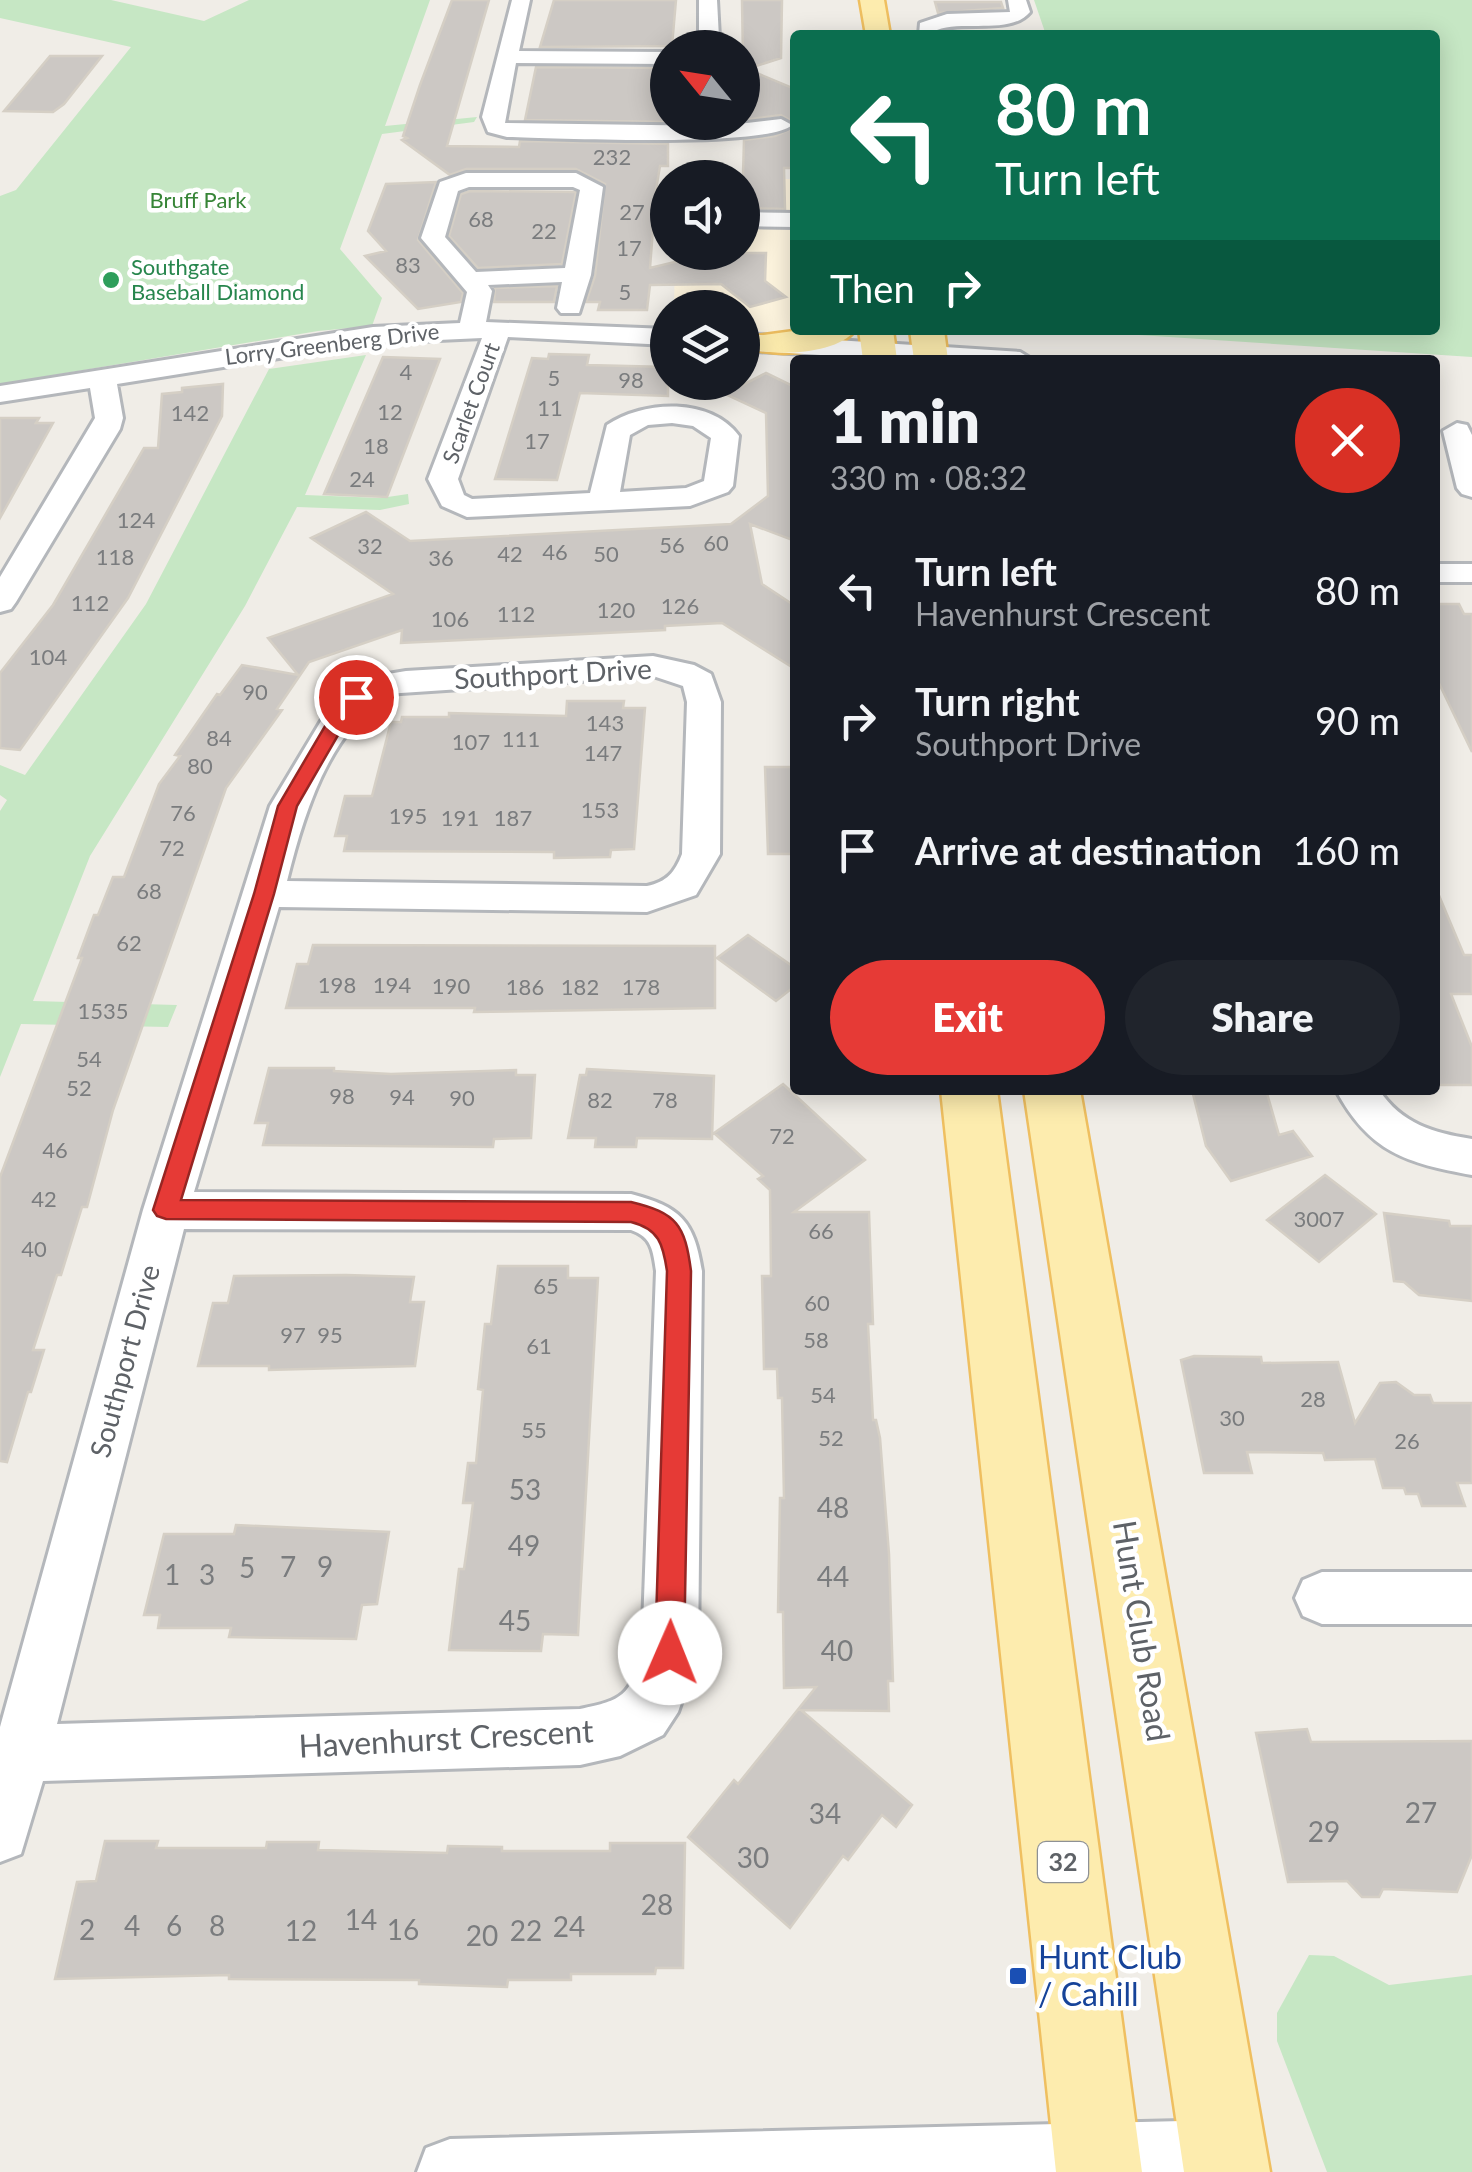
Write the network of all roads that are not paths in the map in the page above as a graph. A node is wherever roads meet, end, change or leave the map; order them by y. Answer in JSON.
{"nodes":[{"id":1,"x":521,"y":0,"type":"edge"},
{"id":2,"x":708,"y":0,"type":"edge"},
{"id":3,"x":872,"y":0,"type":"edge"},
{"id":4,"x":1017,"y":0,"type":"edge"},
{"id":5,"x":708,"y":30,"type":"edge"},
{"id":6,"x":877,"y":30,"type":"edge"},
{"id":7,"x":928,"y":30,"type":"edge"},
{"id":8,"x":508,"y":57,"type":"junction"},
{"id":9,"x":650,"y":58,"type":"edge"},
{"id":10,"x":781,"y":124,"type":"dead end"},
{"id":11,"x":760,"y":219,"type":"edge"},
{"id":12,"x":790,"y":220,"type":"edge"},
{"id":13,"x":578,"y":275,"type":"junction"},
{"id":14,"x":470,"y":280,"type":"junction"},
{"id":15,"x":570,"y":308,"type":"dead end"},
{"id":16,"x":485,"y":329,"type":"junction"},
{"id":17,"x":824,"y":335,"type":"edge"},
{"id":18,"x":650,"y":336,"type":"edge"},
{"id":19,"x":760,"y":343,"type":"edge"},
{"id":20,"x":760,"y":343,"type":"edge"},
{"id":21,"x":760,"y":344,"type":"edge"},
{"id":22,"x":878,"y":347,"type":"edge"},
{"id":23,"x":929,"y":348,"type":"edge"},
{"id":24,"x":810,"y":355,"type":"edge"},
{"id":25,"x":982,"y":355,"type":"edge"},
{"id":26,"x":102,"y":376,"type":"junction"},
{"id":27,"x":0,"y":394,"type":"edge"},
{"id":28,"x":1455,"y":430,"type":"edge"},
{"id":29,"x":1472,"y":488,"type":"edge"},
{"id":30,"x":603,"y":500,"type":"dead end"},
{"id":31,"x":13,"y":563,"type":"edge"},
{"id":32,"x":1472,"y":572,"type":"edge"},
{"id":33,"x":1440,"y":573,"type":"edge"},
{"id":34,"x":0,"y":602,"type":"edge"},
{"id":35,"x":264,"y":894,"type":"junction"},
{"id":36,"x":970,"y":1095,"type":"edge"},
{"id":37,"x":1053,"y":1095,"type":"edge"},
{"id":38,"x":1360,"y":1095,"type":"edge"},
{"id":39,"x":1472,"y":1157,"type":"edge"},
{"id":40,"x":166,"y":1210,"type":"junction"},
{"id":41,"x":1322,"y":1598,"type":"dead end"},
{"id":42,"x":1472,"y":1598,"type":"edge"},
{"id":43,"x":21,"y":1752,"type":"junction"},
{"id":44,"x":0,"y":1833,"type":"edge"},
{"id":45,"x":1226,"y":2162,"type":"edge"},
{"id":46,"x":1098,"y":2164,"type":"edge"},
{"id":47,"x":450,"y":2172,"type":"edge"}],
"edges":[{"from":1,"to":8,"type":"street"},
{"from":2,"to":5,"type":"street"},
{"from":3,"to":6,"type":"main road"},
{"from":4,"to":7,"type":"street"},
{"from":8,"to":9,"type":"street"},
{"from":8,"to":10,"type":"street"},
{"from":11,"to":12,"type":"street"},
{"from":13,"to":14,"type":"street"},
{"from":13,"to":14,"type":"street"},
{"from":13,"to":15,"type":"street"},
{"from":14,"to":16,"type":"street"},
{"from":16,"to":18,"type":"street","name":"Lorry Greenberg Drive"},
{"from":16,"to":26,"type":"street","name":"Lorry Greenberg Drive"},
{"from":16,"to":30,"type":"street","name":"Scarlet Court"},
{"from":17,"to":19,"type":"main road"},
{"from":20,"to":22,"type":"street"},
{"from":21,"to":24,"type":"main road"},
{"from":22,"to":23,"type":"street"},
{"from":23,"to":25,"type":"street"},
{"from":26,"to":27,"type":"street","name":"Lorry Greenberg Drive"},
{"from":26,"to":31,"type":"street"},
{"from":28,"to":29,"type":"street"},
{"from":31,"to":34,"type":"street"},
{"from":32,"to":33,"type":"street"},
{"from":35,"to":35,"type":"street","name":"Southport Drive"},
{"from":35,"to":40,"type":"street","name":"Southport Drive"},
{"from":36,"to":46,"type":"main road","number":"32"},
{"from":37,"to":45,"type":"main road","name":"Hunt Club Road"},
{"from":38,"to":39,"type":"street"},
{"from":40,"to":43,"type":"street","name":"Southport Drive"},
{"from":40,"to":43,"type":"street","name":"Havenhurst Crescent"},
{"from":41,"to":42,"type":"street"},
{"from":43,"to":44,"type":"street","name":"Southport Drive"},
{"from":45,"to":46,"type":"street"},
{"from":46,"to":47,"type":"street"}]}
